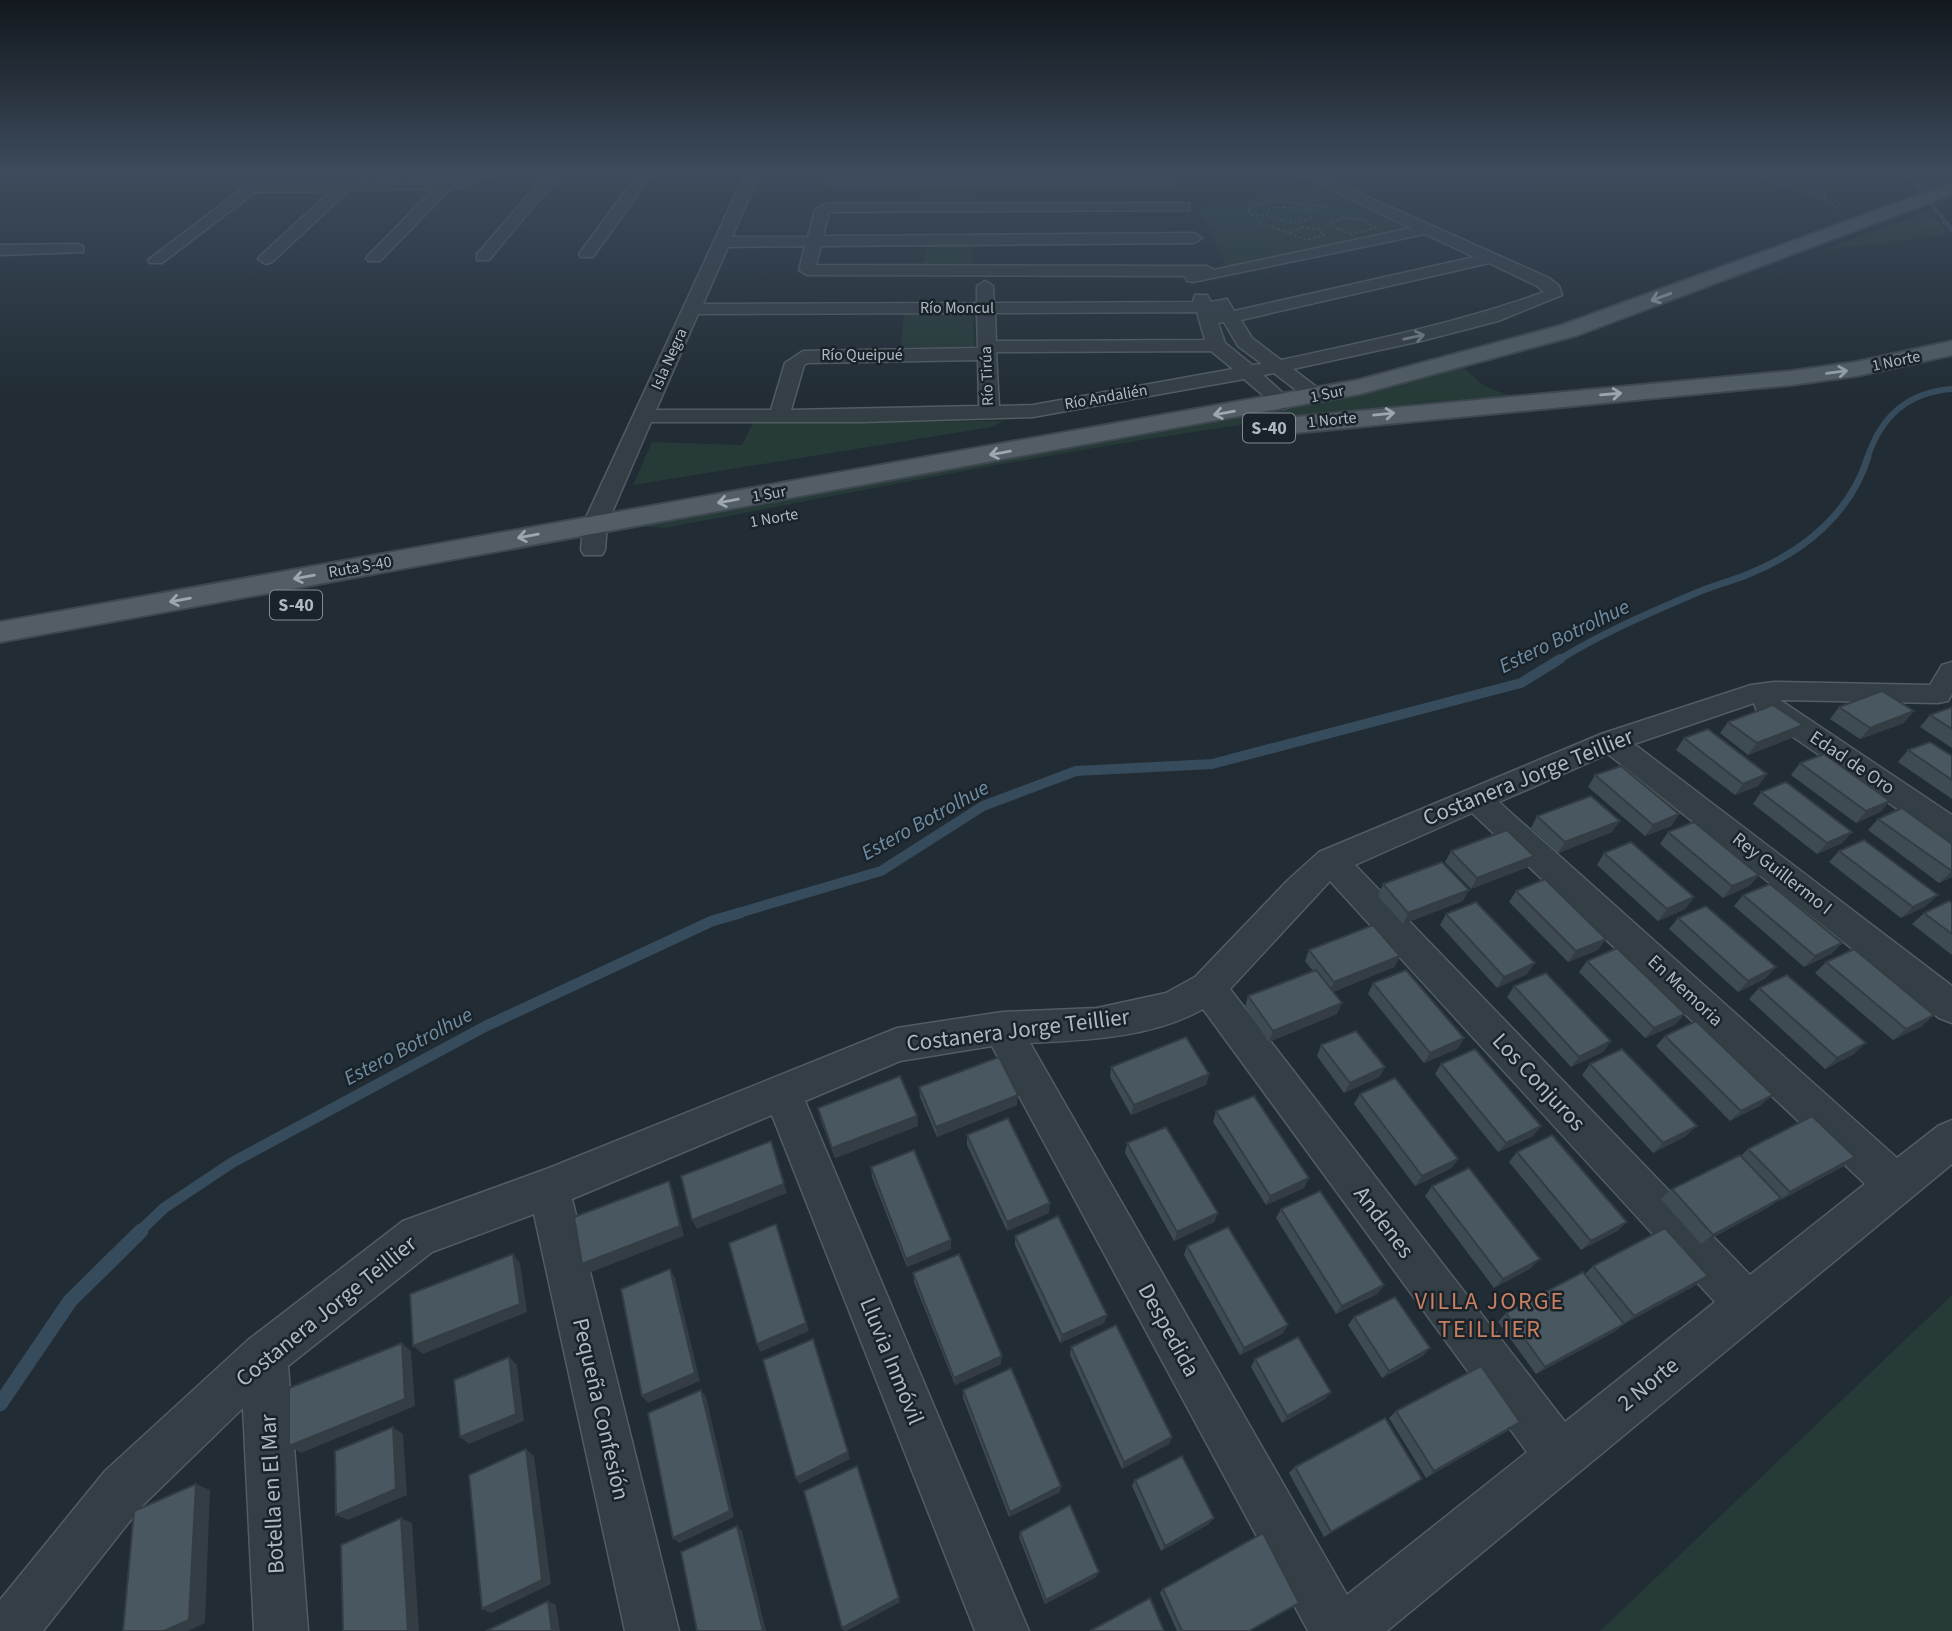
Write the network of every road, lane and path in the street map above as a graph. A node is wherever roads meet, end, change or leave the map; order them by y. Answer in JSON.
{"nodes":[{"id":1,"x":175,"y":246,"type":"edge"},
{"id":2,"x":281,"y":246,"type":"edge"},
{"id":3,"x":386,"y":246,"type":"edge"},
{"id":4,"x":492,"y":246,"type":"edge"},
{"id":5,"x":593,"y":246,"type":"edge"},
{"id":6,"x":719,"y":246,"type":"edge"},
{"id":7,"x":812,"y":246,"type":"edge"},
{"id":8,"x":917,"y":246,"type":"edge"},
{"id":9,"x":984,"y":246,"type":"edge"},
{"id":10,"x":1189,"y":246,"type":"edge"},
{"id":11,"x":1341,"y":246,"type":"edge"},
{"id":12,"x":1465,"y":246,"type":"edge"},
{"id":13,"x":1795,"y":246,"type":"edge"},
{"id":14,"x":77,"y":249,"type":"dead end"},
{"id":15,"x":0,"y":250,"type":"edge"},
{"id":16,"x":587,"y":254,"type":"dead end"},
{"id":17,"x":483,"y":257,"type":"dead end"},
{"id":18,"x":374,"y":258,"type":"dead end"},
{"id":19,"x":1491,"y":258,"type":"junction"},
{"id":20,"x":267,"y":259,"type":"dead end"},
{"id":21,"x":156,"y":260,"type":"dead end"},
{"id":22,"x":914,"y":272,"type":"junction"},
{"id":23,"x":985,"y":272,"type":"junction"},
{"id":24,"x":1200,"y":274,"type":"junction"},
{"id":25,"x":894,"y":308,"type":"junction"},
{"id":26,"x":985,"y":308,"type":"junction"},
{"id":27,"x":692,"y":309,"type":"junction"},
{"id":28,"x":1215,"y":313,"type":"junction"},
{"id":29,"x":1216,"y":345,"type":"junction"},
{"id":30,"x":1952,"y":348,"type":"edge"},
{"id":31,"x":986,"y":350,"type":"junction"},
{"id":32,"x":889,"y":355,"type":"junction"},
{"id":33,"x":1482,"y":356,"type":"junction"},
{"id":34,"x":1275,"y":367,"type":"junction"},
{"id":35,"x":1246,"y":372,"type":"junction"},
{"id":36,"x":1315,"y":396,"type":"junction"},
{"id":37,"x":1551,"y":399,"type":"junction"},
{"id":38,"x":1284,"y":403,"type":"junction"},
{"id":39,"x":989,"y":414,"type":"junction"},
{"id":40,"x":644,"y":416,"type":"junction"},
{"id":41,"x":779,"y":416,"type":"junction"},
{"id":42,"x":836,"y":507,"type":"dead end"},
{"id":43,"x":795,"y":514,"type":"dead end"},
{"id":44,"x":594,"y":537,"type":"junction"},
{"id":45,"x":0,"y":632,"type":"edge"},
{"id":46,"x":0,"y":660,"type":"edge"},
{"id":47,"x":1947,"y":689,"type":"edge"},
{"id":48,"x":1751,"y":694,"type":"junction"},
{"id":49,"x":1611,"y":741,"type":"junction"},
{"id":50,"x":1474,"y":797,"type":"junction"},
{"id":51,"x":1952,"y":831,"type":"edge"},
{"id":52,"x":1331,"y":862,"type":"junction"},
{"id":53,"x":1208,"y":988,"type":"junction"},
{"id":54,"x":1952,"y":1007,"type":"edge"},
{"id":55,"x":1002,"y":1028,"type":"junction"},
{"id":56,"x":782,"y":1092,"type":"junction"},
{"id":57,"x":1952,"y":1139,"type":"edge"},
{"id":58,"x":1895,"y":1184,"type":"junction"},
{"id":59,"x":549,"y":1188,"type":"junction"},
{"id":60,"x":1747,"y":1304,"type":"junction"},
{"id":61,"x":264,"y":1356,"type":"junction"},
{"id":62,"x":1560,"y":1456,"type":"junction"},
{"id":63,"x":9,"y":1631,"type":"edge"},
{"id":64,"x":281,"y":1631,"type":"edge"},
{"id":65,"x":652,"y":1631,"type":"edge"},
{"id":66,"x":1002,"y":1631,"type":"edge"},
{"id":67,"x":1337,"y":1631,"type":"edge"},
{"id":68,"x":1345,"y":1631,"type":"edge"}],
"edges":[{"from":1,"to":21,"type":"street"},
{"from":2,"to":20,"type":"street"},
{"from":3,"to":18,"type":"street"},
{"from":4,"to":17,"type":"street"},
{"from":5,"to":16,"type":"street"},
{"from":6,"to":27,"type":"street","name":"Isla Negra"},
{"from":7,"to":22,"type":"street"},
{"from":8,"to":22,"type":"street"},
{"from":9,"to":23,"type":"street","name":"Río Tirúa"},
{"from":10,"to":24,"type":"street"},
{"from":11,"to":24,"type":"street"},
{"from":12,"to":19,"type":"street"},
{"from":13,"to":33,"type":"main road","name":"1 Sur","number":"S-40","one_way":true},
{"from":14,"to":15,"type":"street"},
{"from":19,"to":28,"type":"street","name":"Río Moncul"},
{"from":34,"to":19,"type":"street","name":"Río Andalién","one_way":true},
{"from":22,"to":23,"type":"street"},
{"from":23,"to":24,"type":"street"},
{"from":23,"to":26,"type":"street","name":"Río Tirúa"},
{"from":24,"to":28,"type":"street"},
{"from":25,"to":26,"type":"street","name":"Río Moncul"},
{"from":25,"to":27,"type":"street","name":"Río Moncul"},
{"from":25,"to":32,"type":"street"},
{"from":26,"to":28,"type":"street","name":"Río Moncul"},
{"from":26,"to":31,"type":"street","name":"Río Tirúa"},
{"from":27,"to":40,"type":"street","name":"Isla Negra"},
{"from":28,"to":29,"type":"street"},
{"from":28,"to":34,"type":"street"},
{"from":29,"to":31,"type":"street","name":"Río Queipué"},
{"from":29,"to":35,"type":"street"},
{"from":37,"to":30,"type":"main road","name":"1 Norte","number":"S-40","one_way":true},
{"from":31,"to":32,"type":"street","name":"Río Queipué"},
{"from":31,"to":39,"type":"street","name":"Río Tirúa"},
{"from":32,"to":41,"type":"street","name":"Río Queipué"},
{"from":33,"to":36,"type":"main road","name":"1 Sur","number":"S-40"},
{"from":33,"to":37,"type":"main road"},
{"from":34,"to":35,"type":"street","name":"Río Andalién"},
{"from":34,"to":36,"type":"street"},
{"from":35,"to":38,"type":"street"},
{"from":35,"to":39,"type":"street","name":"Río Andalién"},
{"from":36,"to":38,"type":"main road","name":"1 Sur","number":"S-40"},
{"from":42,"to":37,"type":"main road","name":"1 Norte","number":"S-40","one_way":true},
{"from":38,"to":44,"type":"main road","name":"1 Sur","number":"S-40","one_way":true},
{"from":39,"to":41,"type":"street","name":"Río Andalién"},
{"from":40,"to":41,"type":"street","name":"Río Andalién"},
{"from":40,"to":44,"type":"street","name":"Isla Negra"},
{"from":43,"to":44,"type":"main road","name":"1 Norte","number":"S-40"},
{"from":44,"to":45,"type":"main road","name":"Ruta S-40","number":"S-40","one_way":true},
{"from":44,"to":46,"type":"main road","name":"Ruta S-40","number":"S-40"},
{"from":47,"to":48,"type":"street","name":"Costanera Jorge Teillier"},
{"from":48,"to":49,"type":"street","name":"Costanera Jorge Teillier"},
{"from":48,"to":51,"type":"street","name":"Edad de Oro"},
{"from":49,"to":50,"type":"street","name":"Costanera Jorge Teillier"},
{"from":49,"to":54,"type":"street","name":"Rey Guillermo I"},
{"from":50,"to":52,"type":"street","name":"Costanera Jorge Teillier"},
{"from":50,"to":58,"type":"street","name":"En Memoria"},
{"from":52,"to":53,"type":"street","name":"Costanera Jorge Teillier"},
{"from":52,"to":60,"type":"street","name":"Los Conjuros"},
{"from":53,"to":55,"type":"street","name":"Costanera Jorge Teillier"},
{"from":53,"to":62,"type":"street","name":"Andenes"},
{"from":55,"to":56,"type":"street","name":"Costanera Jorge Teillier"},
{"from":55,"to":67,"type":"street","name":"Despedida"},
{"from":56,"to":59,"type":"street","name":"Costanera Jorge Teillier"},
{"from":56,"to":66,"type":"street","name":"Lluvia Inmóvil"},
{"from":57,"to":58,"type":"street","name":"2 Norte"},
{"from":58,"to":60,"type":"street","name":"2 Norte"},
{"from":59,"to":61,"type":"street","name":"Costanera Jorge Teillier"},
{"from":59,"to":65,"type":"street","name":"Pequeña Confesión"},
{"from":60,"to":62,"type":"street","name":"2 Norte"},
{"from":61,"to":63,"type":"street","name":"Costanera Jorge Teillier"},
{"from":61,"to":64,"type":"street","name":"Botella en El Mar"},
{"from":62,"to":68,"type":"street","name":"2 Norte"}]}
